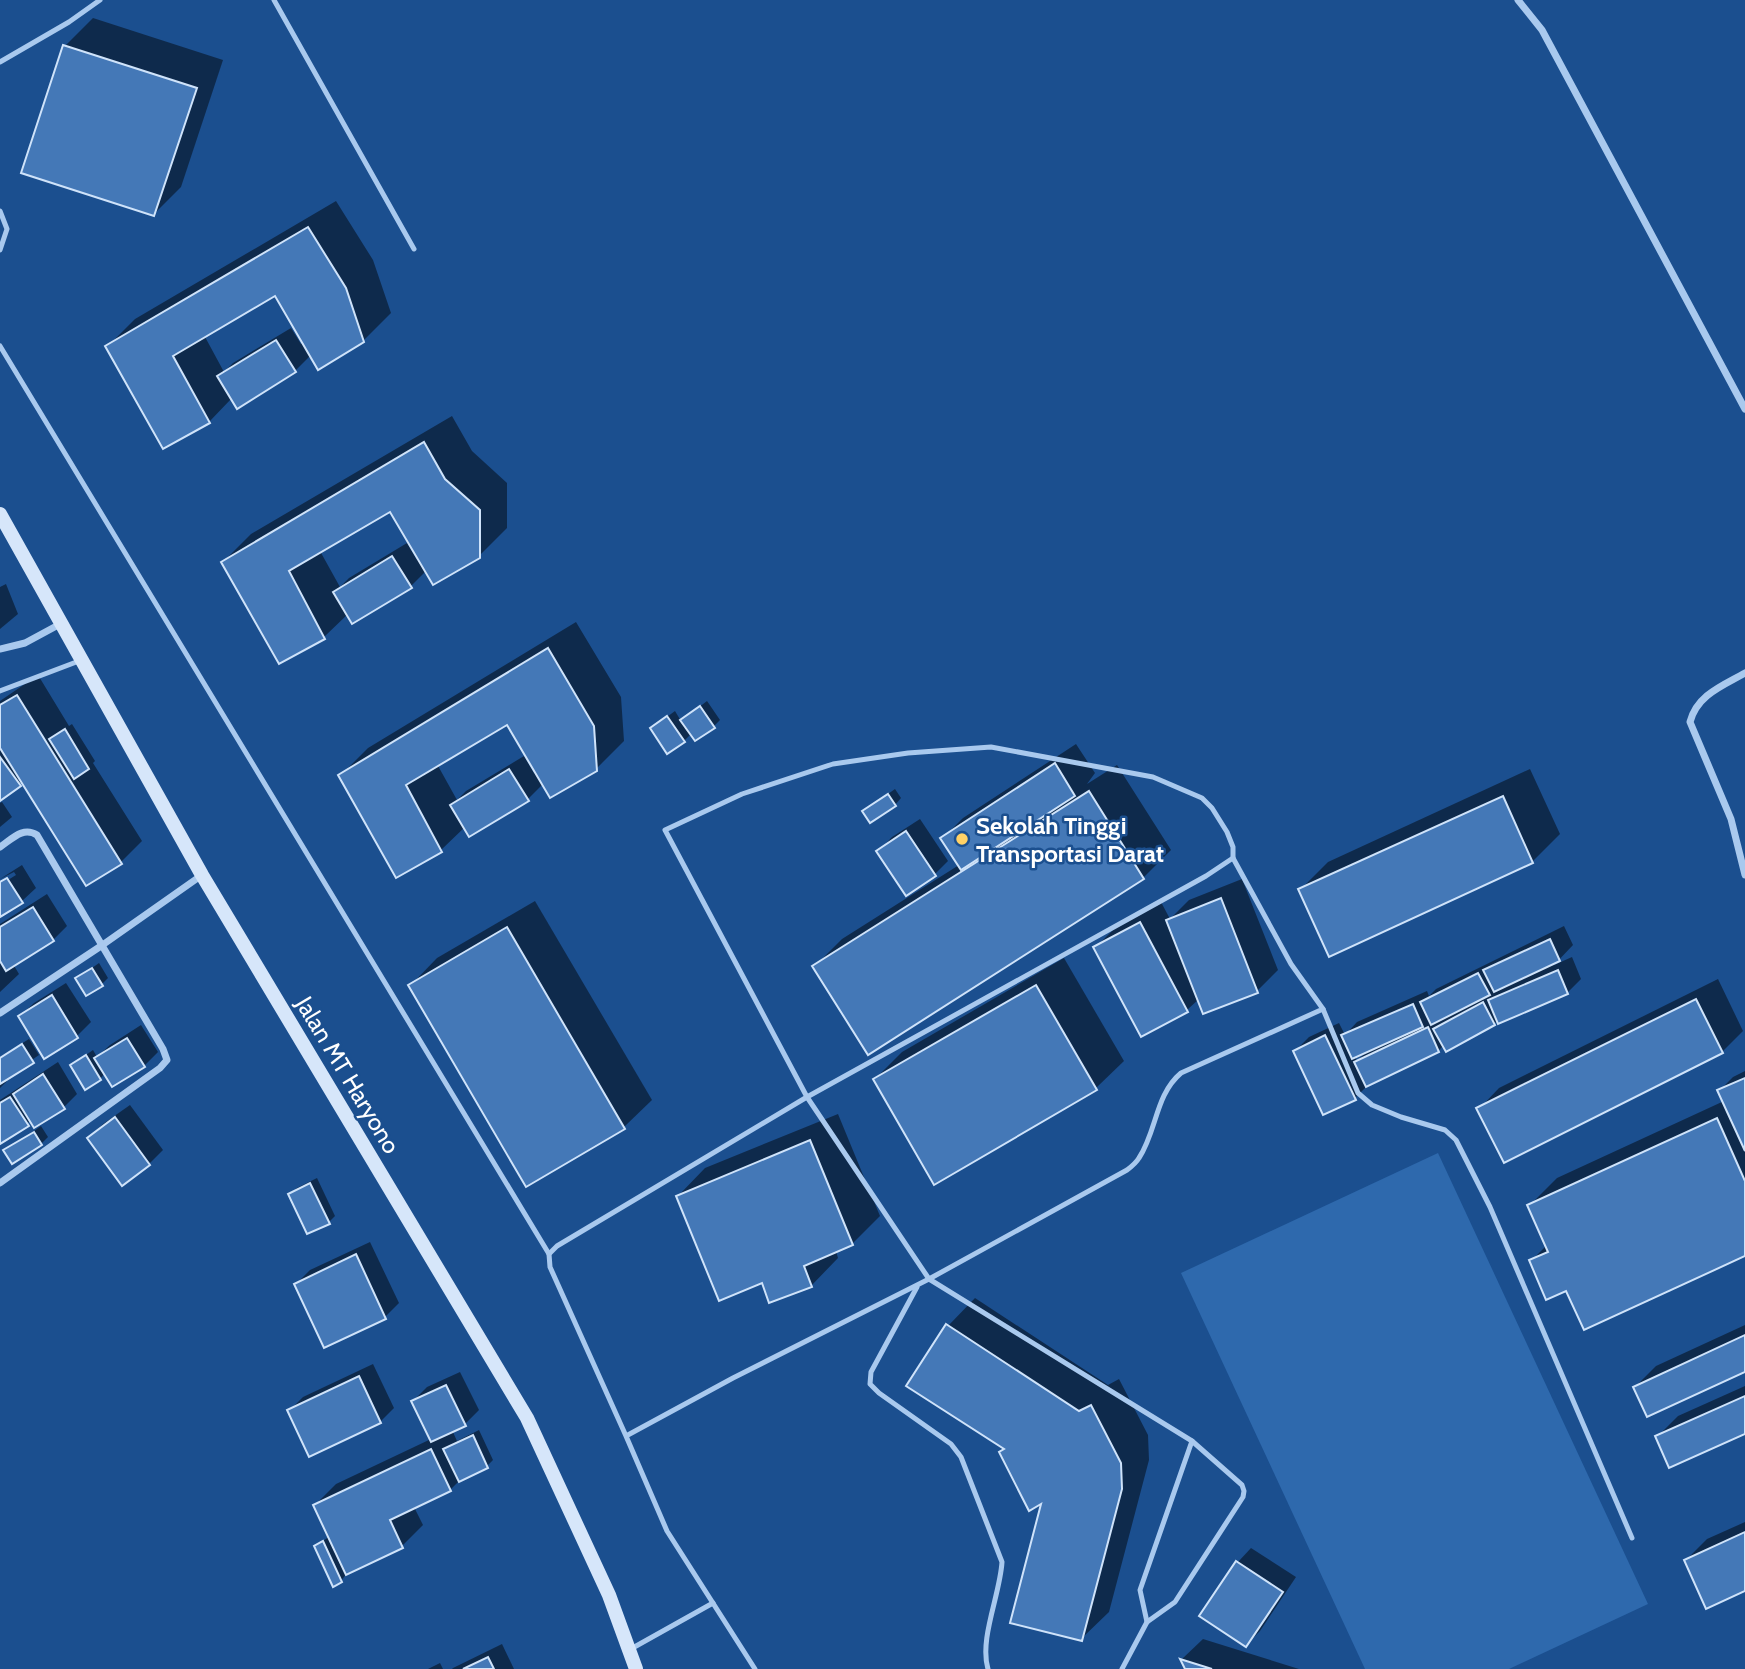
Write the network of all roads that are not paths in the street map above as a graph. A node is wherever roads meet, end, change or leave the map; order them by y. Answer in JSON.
{"nodes":[{"id":1,"x":100,"y":0,"type":"edge"},
{"id":2,"x":275,"y":0,"type":"edge"},
{"id":3,"x":1518,"y":0,"type":"edge"},
{"id":4,"x":0,"y":62,"type":"edge"},
{"id":5,"x":0,"y":211,"type":"edge"},
{"id":6,"x":415,"y":249,"type":"dead end"},
{"id":7,"x":0,"y":250,"type":"edge"},
{"id":8,"x":0,"y":346,"type":"edge"},
{"id":9,"x":1745,"y":409,"type":"edge"},
{"id":10,"x":0,"y":514,"type":"edge"},
{"id":11,"x":62,"y":623,"type":"junction"},
{"id":12,"x":0,"y":649,"type":"edge"},
{"id":13,"x":80,"y":660,"type":"junction"},
{"id":14,"x":1745,"y":673,"type":"edge"},
{"id":15,"x":0,"y":691,"type":"edge"},
{"id":16,"x":0,"y":847,"type":"edge"},
{"id":17,"x":1233,"y":859,"type":"junction"},
{"id":18,"x":202,"y":875,"type":"junction"},
{"id":19,"x":1745,"y":875,"type":"edge"},
{"id":20,"x":101,"y":946,"type":"junction"},
{"id":21,"x":1323,"y":1009,"type":"junction"},
{"id":22,"x":0,"y":1013,"type":"edge"},
{"id":23,"x":807,"y":1097,"type":"junction"},
{"id":24,"x":0,"y":1183,"type":"edge"},
{"id":25,"x":549,"y":1254,"type":"junction"},
{"id":26,"x":929,"y":1279,"type":"junction"},
{"id":27,"x":918,"y":1285,"type":"junction"},
{"id":28,"x":626,"y":1436,"type":"junction"},
{"id":29,"x":1192,"y":1441,"type":"junction"},
{"id":30,"x":1632,"y":1538,"type":"dead end"},
{"id":31,"x":713,"y":1604,"type":"junction"},
{"id":32,"x":1147,"y":1622,"type":"junction"},
{"id":33,"x":629,"y":1650,"type":"junction"},
{"id":34,"x":636,"y":1669,"type":"edge"},
{"id":35,"x":755,"y":1669,"type":"edge"},
{"id":36,"x":988,"y":1669,"type":"edge"},
{"id":37,"x":1122,"y":1669,"type":"edge"}],
"edges":[{"from":1,"to":4,"type":"lane"},
{"from":2,"to":6,"type":"lane"},
{"from":3,"to":9,"type":"street"},
{"from":5,"to":7,"type":"lane"},
{"from":8,"to":25,"type":"lane"},
{"from":10,"to":11,"type":"main road","name":"Jalan MT Haryono"},
{"from":11,"to":12,"type":"street"},
{"from":11,"to":13,"type":"main road","name":"Jalan MT Haryono"},
{"from":13,"to":15,"type":"lane"},
{"from":13,"to":18,"type":"main road","name":"Jalan MT Haryono"},
{"from":14,"to":19,"type":"street"},
{"from":16,"to":20,"type":"street"},
{"from":17,"to":21,"type":"lane"},
{"from":17,"to":23,"type":"lane"},
{"from":17,"to":23,"type":"lane"},
{"from":18,"to":20,"type":"street"},
{"from":18,"to":33,"type":"main road","name":"Jalan MT Haryono"},
{"from":20,"to":22,"type":"street"},
{"from":20,"to":24,"type":"street"},
{"from":21,"to":26,"type":"lane"},
{"from":21,"to":30,"type":"lane"},
{"from":23,"to":25,"type":"lane"},
{"from":23,"to":26,"type":"lane"},
{"from":25,"to":28,"type":"lane"},
{"from":26,"to":27,"type":"lane"},
{"from":26,"to":29,"type":"lane"},
{"from":27,"to":28,"type":"lane"},
{"from":27,"to":36,"type":"lane"},
{"from":28,"to":31,"type":"lane"},
{"from":29,"to":32,"type":"lane"},
{"from":29,"to":32,"type":"lane"},
{"from":31,"to":33,"type":"lane"},
{"from":31,"to":35,"type":"lane"},
{"from":32,"to":37,"type":"lane"},
{"from":33,"to":34,"type":"main road","name":"Jalan MT Haryono"}]}
